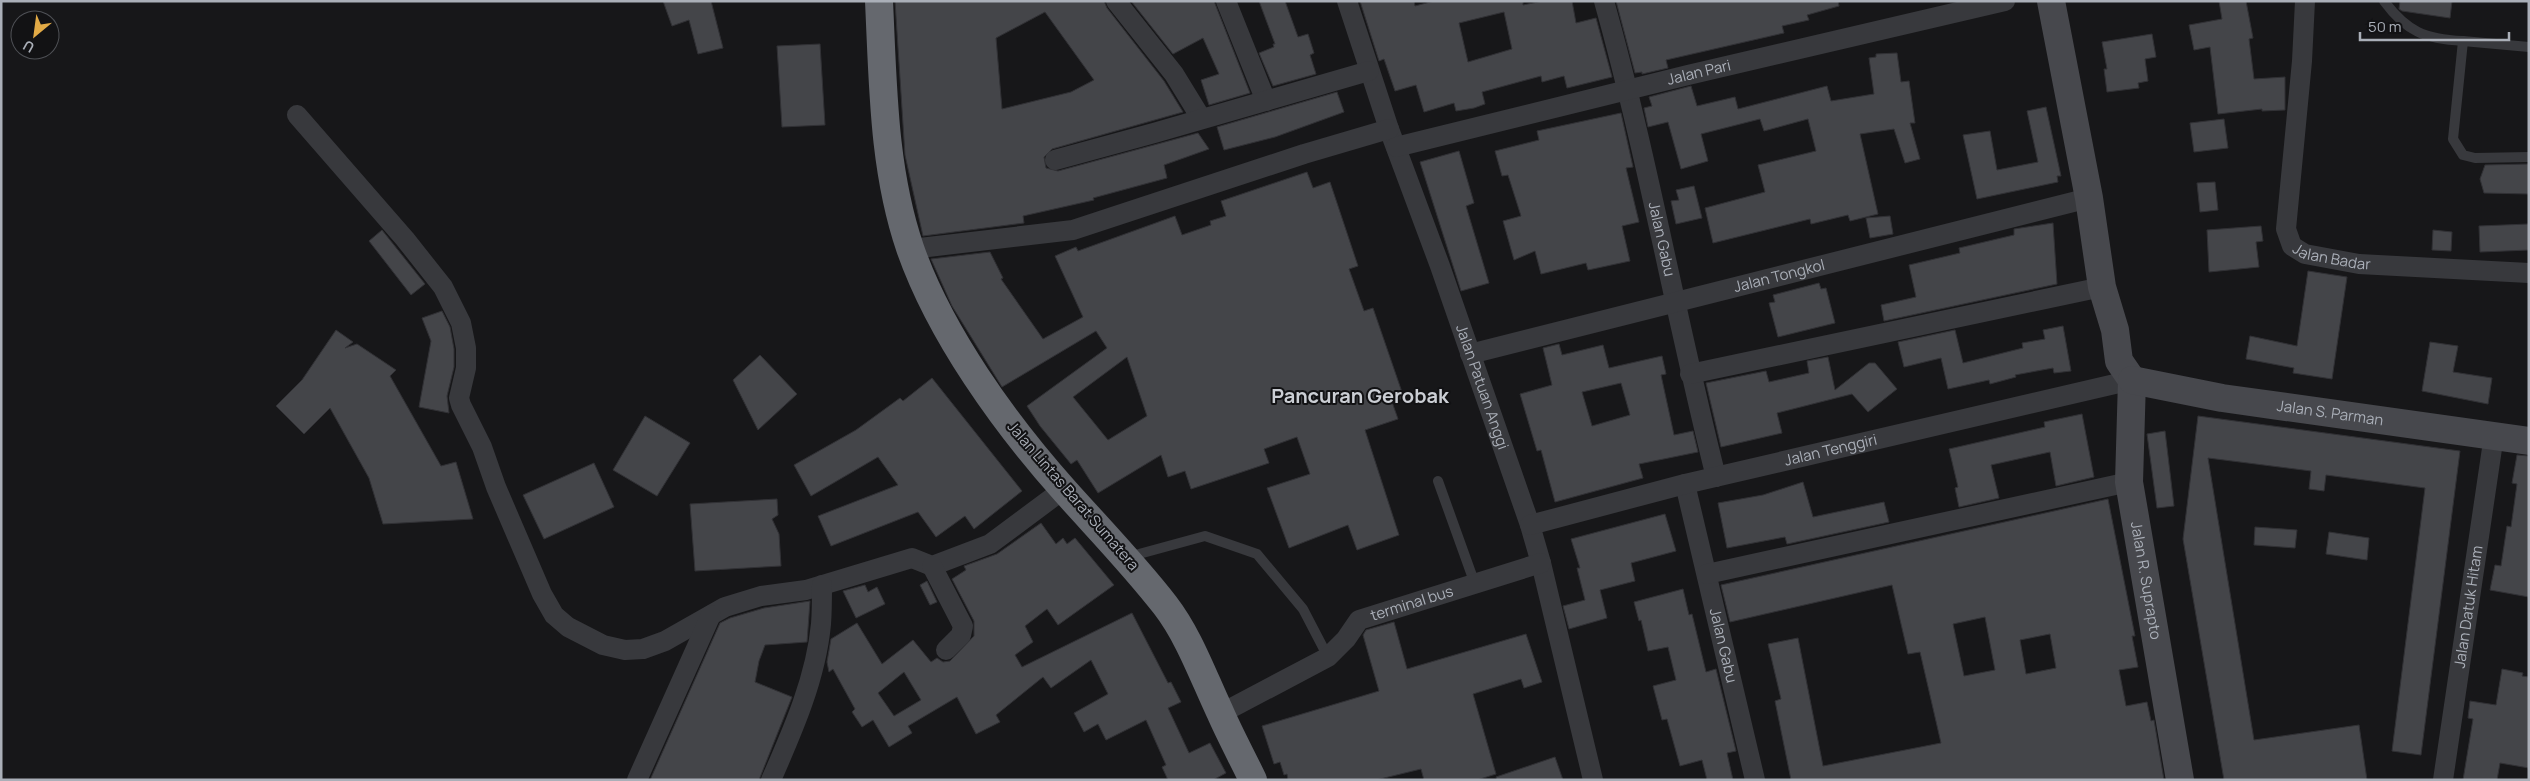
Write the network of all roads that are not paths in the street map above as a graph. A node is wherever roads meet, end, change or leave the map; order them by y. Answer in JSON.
{"nodes":[{"id":1,"x":879,"y":1,"type":"edge"},
{"id":2,"x":1116,"y":1,"type":"edge"},
{"id":3,"x":1226,"y":1,"type":"edge"},
{"id":4,"x":1347,"y":1,"type":"edge"},
{"id":5,"x":1604,"y":1,"type":"edge"},
{"id":6,"x":2005,"y":1,"type":"edge"},
{"id":7,"x":2051,"y":1,"type":"edge"},
{"id":8,"x":2305,"y":1,"type":"edge"},
{"id":9,"x":2384,"y":1,"type":"edge"},
{"id":10,"x":2463,"y":41,"type":"junction"},
{"id":11,"x":2529,"y":47,"type":"edge"},
{"id":12,"x":1369,"y":70,"type":"junction"},
{"id":13,"x":1629,"y":89,"type":"junction"},
{"id":14,"x":1266,"y":100,"type":"junction"},
{"id":15,"x":297,"y":115,"type":"dead end"},
{"id":16,"x":1201,"y":118,"type":"junction"},
{"id":17,"x":1392,"y":138,"type":"junction"},
{"id":18,"x":2529,"y":157,"type":"edge"},
{"id":19,"x":1054,"y":160,"type":"dead end"},
{"id":20,"x":2089,"y":198,"type":"junction"},
{"id":21,"x":911,"y":248,"type":"junction"},
{"id":22,"x":2529,"y":273,"type":"edge"},
{"id":23,"x":2102,"y":287,"type":"junction"},
{"id":24,"x":1676,"y":300,"type":"junction"},
{"id":25,"x":1470,"y":354,"type":"junction"},
{"id":26,"x":1690,"y":374,"type":"junction"},
{"id":27,"x":2132,"y":380,"type":"junction"},
{"id":28,"x":2494,"y":435,"type":"junction"},
{"id":29,"x":2529,"y":441,"type":"edge"},
{"id":30,"x":1716,"y":477,"type":"junction"},
{"id":31,"x":1438,"y":481,"type":"dead end"},
{"id":32,"x":2129,"y":482,"type":"junction"},
{"id":33,"x":1685,"y":484,"type":"junction"},
{"id":34,"x":1064,"y":490,"type":"junction"},
{"id":35,"x":1530,"y":525,"type":"junction"},
{"id":36,"x":1127,"y":558,"type":"junction"},
{"id":37,"x":1542,"y":564,"type":"junction"},
{"id":38,"x":932,"y":566,"type":"junction"},
{"id":39,"x":1707,"y":574,"type":"junction"},
{"id":40,"x":1475,"y":584,"type":"junction"},
{"id":41,"x":822,"y":585,"type":"junction"},
{"id":42,"x":712,"y":615,"type":"junction"},
{"id":43,"x":946,"y":650,"type":"dead end"},
{"id":44,"x":1328,"y":657,"type":"junction"},
{"id":45,"x":1220,"y":714,"type":"junction"},
{"id":46,"x":637,"y":780,"type":"edge"},
{"id":47,"x":772,"y":780,"type":"edge"},
{"id":48,"x":1253,"y":780,"type":"edge"},
{"id":49,"x":1593,"y":780,"type":"edge"},
{"id":50,"x":1755,"y":780,"type":"edge"},
{"id":51,"x":2180,"y":780,"type":"edge"},
{"id":52,"x":2443,"y":780,"type":"edge"}],
"edges":[{"from":1,"to":21,"type":"highway","name":"Jalan Lintas Barat Sumatera"},
{"from":2,"to":16,"type":"street"},
{"from":3,"to":14,"type":"street"},
{"from":4,"to":12,"type":"street","name":"Jalan Patuan Anggi"},
{"from":5,"to":13,"type":"street","name":"Jalan Gabu"},
{"from":6,"to":13,"type":"street","name":"Jalan Pari"},
{"from":7,"to":20,"type":"main road"},
{"from":8,"to":22,"type":"street","name":"Jalan Badar"},
{"from":9,"to":10,"type":"lane"},
{"from":10,"to":11,"type":"lane"},
{"from":10,"to":18,"type":"lane"},
{"from":12,"to":14,"type":"street"},
{"from":12,"to":17,"type":"street","name":"Jalan Patuan Anggi"},
{"from":13,"to":17,"type":"street","name":"Jalan Pari"},
{"from":13,"to":24,"type":"street","name":"Jalan Gabu"},
{"from":14,"to":16,"type":"street"},
{"from":15,"to":42,"type":"street"},
{"from":16,"to":19,"type":"street"},
{"from":17,"to":21,"type":"street","name":"Jalan Pari"},
{"from":17,"to":25,"type":"street","name":"Jalan Patuan Anggi"},
{"from":20,"to":23,"type":"main road"},
{"from":20,"to":24,"type":"street","name":"Jalan Tongkol"},
{"from":21,"to":34,"type":"highway","name":"Jalan Lintas Barat Sumatera"},
{"from":23,"to":26,"type":"street"},
{"from":23,"to":27,"type":"main road"},
{"from":24,"to":25,"type":"street","name":"Jalan Tongkol"},
{"from":24,"to":26,"type":"street","name":"Jalan Gabu"},
{"from":25,"to":35,"type":"street","name":"Jalan Patuan Anggi"},
{"from":26,"to":30,"type":"street","name":"Jalan Gabu"},
{"from":27,"to":28,"type":"main road","name":"Jalan S. Parman"},
{"from":27,"to":30,"type":"street","name":"Jalan Tenggiri"},
{"from":27,"to":32,"type":"main road","name":"Jalan R. Suprapto"},
{"from":28,"to":29,"type":"main road","name":"Jalan S. Parman"},
{"from":28,"to":52,"type":"street","name":"Jalan Datuk Hitam"},
{"from":30,"to":33,"type":"street","name":"Jalan Tenggiri"},
{"from":31,"to":40,"type":"lane"},
{"from":32,"to":39,"type":"street"},
{"from":32,"to":51,"type":"main road","name":"Jalan R. Suprapto"},
{"from":33,"to":35,"type":"street","name":"Jalan Tenggiri"},
{"from":33,"to":39,"type":"street","name":"Jalan Gabu"},
{"from":34,"to":36,"type":"highway","name":"Jalan Lintas Barat Sumatera"},
{"from":34,"to":38,"type":"street"},
{"from":35,"to":37,"type":"street","name":"Jalan Patuan Anggi"},
{"from":36,"to":44,"type":"lane"},
{"from":36,"to":45,"type":"highway","name":"Jalan Lintas Barat Sumatera"},
{"from":37,"to":40,"type":"street","name":"terminal bus"},
{"from":37,"to":49,"type":"street","name":"Jalan Patuan Anggi"},
{"from":38,"to":41,"type":"street"},
{"from":38,"to":43,"type":"street"},
{"from":39,"to":50,"type":"street","name":"Jalan Gabu"},
{"from":40,"to":44,"type":"street","name":"terminal bus"},
{"from":41,"to":42,"type":"street"},
{"from":41,"to":47,"type":"street"},
{"from":42,"to":46,"type":"street"},
{"from":44,"to":45,"type":"street","name":"terminal bus"},
{"from":45,"to":48,"type":"highway","name":"Jalan Lintas Barat Sumatera"}]}
